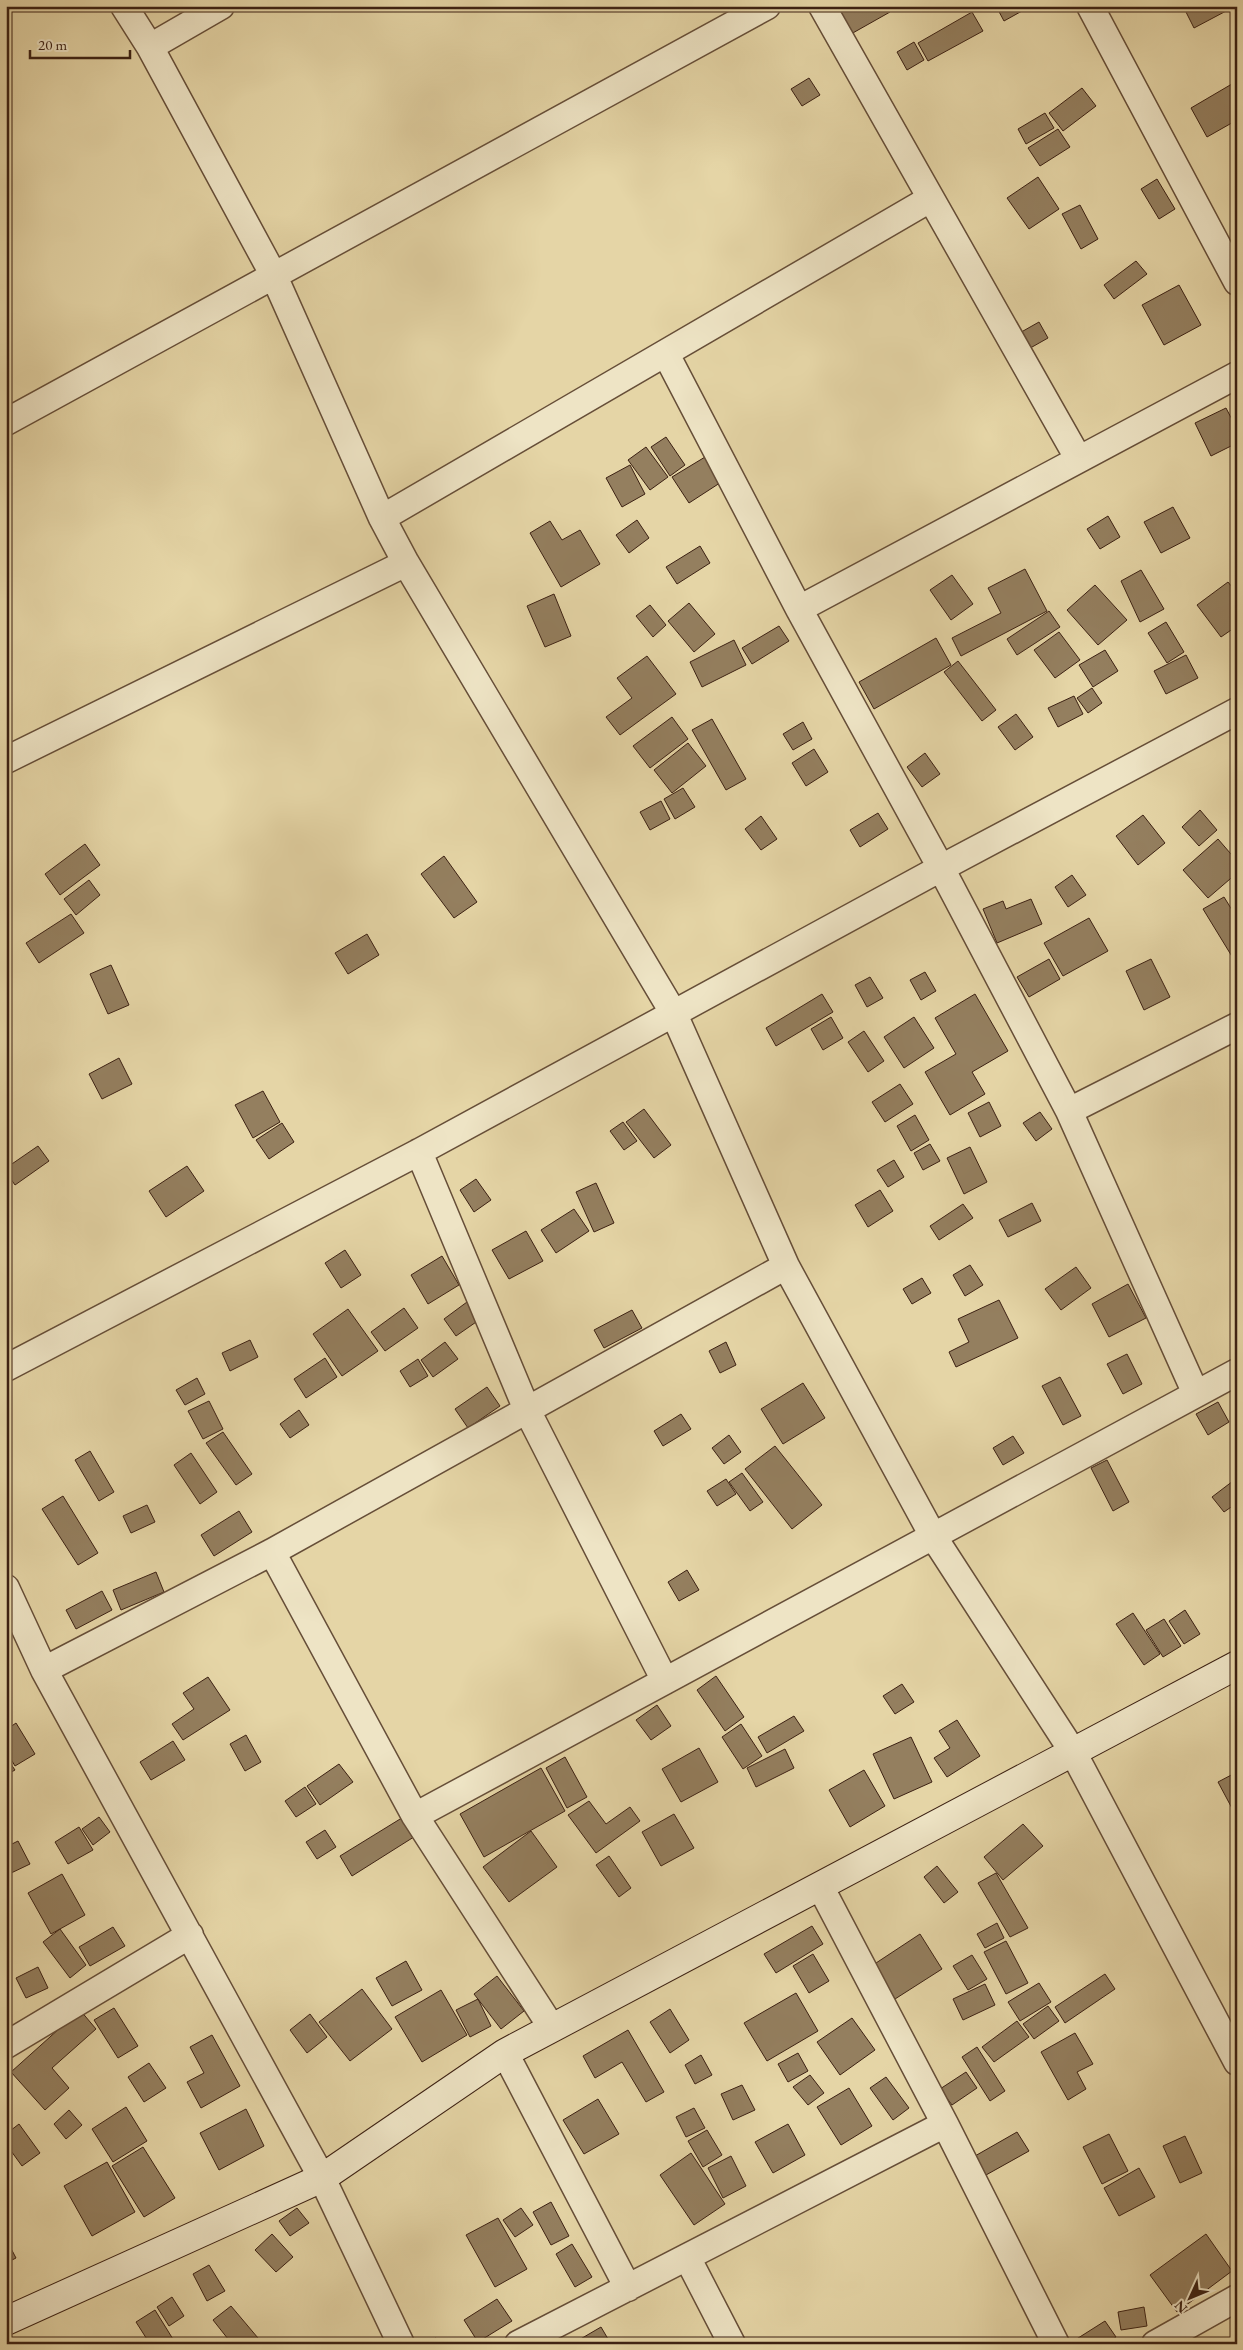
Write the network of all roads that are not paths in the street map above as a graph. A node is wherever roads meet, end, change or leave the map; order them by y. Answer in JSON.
{"nodes":[{"id":1,"x":124,"y":6,"type":"edge"},
{"id":2,"x":221,"y":6,"type":"edge"},
{"id":3,"x":767,"y":6,"type":"edge"},
{"id":4,"x":822,"y":6,"type":"edge"},
{"id":5,"x":1090,"y":6,"type":"edge"},
{"id":6,"x":150,"y":47,"type":"junction"},
{"id":7,"x":930,"y":199,"type":"junction"},
{"id":8,"x":274,"y":276,"type":"junction"},
{"id":9,"x":1237,"y":282,"type":"edge"},
{"id":10,"x":666,"y":354,"type":"junction"},
{"id":11,"x":1237,"y":375,"type":"edge"},
{"id":12,"x":10,"y":412,"type":"edge"},
{"id":13,"x":1078,"y":458,"type":"junction"},
{"id":14,"x":382,"y":518,"type":"junction"},
{"id":15,"x":406,"y":563,"type":"junction"},
{"id":16,"x":799,"y":609,"type":"junction"},
{"id":17,"x":1237,"y":710,"type":"edge"},
{"id":18,"x":6,"y":760,"type":"edge"},
{"id":19,"x":941,"y":868,"type":"junction"},
{"id":20,"x":674,"y":1014,"type":"junction"},
{"id":21,"x":1237,"y":1026,"type":"edge"},
{"id":22,"x":1069,"y":1111,"type":"junction"},
{"id":23,"x":419,"y":1152,"type":"junction"},
{"id":24,"x":786,"y":1266,"type":"junction"},
{"id":25,"x":6,"y":1368,"type":"edge"},
{"id":26,"x":1237,"y":1372,"type":"edge"},
{"id":27,"x":1196,"y":1394,"type":"junction"},
{"id":28,"x":527,"y":1410,"type":"junction"},
{"id":29,"x":933,"y":1536,"type":"junction"},
{"id":30,"x":272,"y":1552,"type":"junction"},
{"id":31,"x":6,"y":1588,"type":"edge"},
{"id":32,"x":1237,"y":1665,"type":"edge"},
{"id":33,"x":44,"y":1670,"type":"junction"},
{"id":34,"x":665,"y":1681,"type":"junction"},
{"id":35,"x":1073,"y":1752,"type":"junction"},
{"id":36,"x":415,"y":1816,"type":"junction"},
{"id":37,"x":820,"y":1886,"type":"junction"},
{"id":38,"x":190,"y":1935,"type":"junction"},
{"id":39,"x":552,"y":2028,"type":"junction"},
{"id":40,"x":6,"y":2045,"type":"edge"},
{"id":41,"x":505,"y":2053,"type":"junction"},
{"id":42,"x":1237,"y":2062,"type":"edge"},
{"id":43,"x":945,"y":2124,"type":"junction"},
{"id":44,"x":322,"y":2178,"type":"junction"},
{"id":45,"x":687,"y":2257,"type":"junction"},
{"id":46,"x":628,"y":2288,"type":"junction"},
{"id":47,"x":1237,"y":2298,"type":"edge"},
{"id":48,"x":6,"y":2321,"type":"edge"},
{"id":49,"x":400,"y":2344,"type":"edge"},
{"id":50,"x":518,"y":2344,"type":"edge"},
{"id":51,"x":732,"y":2344,"type":"edge"},
{"id":52,"x":1056,"y":2344,"type":"edge"},
{"id":53,"x":1155,"y":2344,"type":"edge"}],
"edges":[{"from":1,"to":6,"type":"street"},
{"from":2,"to":6,"type":"street"},
{"from":3,"to":8,"type":"street"},
{"from":4,"to":7,"type":"street"},
{"from":5,"to":9,"type":"street"},
{"from":6,"to":8,"type":"street"},
{"from":7,"to":10,"type":"street"},
{"from":7,"to":13,"type":"street"},
{"from":8,"to":12,"type":"street"},
{"from":8,"to":14,"type":"street"},
{"from":10,"to":14,"type":"street"},
{"from":10,"to":16,"type":"street"},
{"from":11,"to":13,"type":"street"},
{"from":13,"to":16,"type":"street"},
{"from":14,"to":15,"type":"street"},
{"from":15,"to":18,"type":"street"},
{"from":15,"to":20,"type":"street"},
{"from":16,"to":19,"type":"street"},
{"from":17,"to":19,"type":"street"},
{"from":19,"to":20,"type":"street"},
{"from":19,"to":22,"type":"street"},
{"from":20,"to":23,"type":"street"},
{"from":20,"to":24,"type":"street"},
{"from":21,"to":22,"type":"street"},
{"from":22,"to":27,"type":"street"},
{"from":23,"to":25,"type":"street"},
{"from":23,"to":28,"type":"street"},
{"from":24,"to":28,"type":"street"},
{"from":24,"to":29,"type":"street"},
{"from":26,"to":27,"type":"street"},
{"from":27,"to":29,"type":"street"},
{"from":28,"to":30,"type":"street"},
{"from":28,"to":34,"type":"street"},
{"from":29,"to":34,"type":"street"},
{"from":29,"to":35,"type":"street"},
{"from":30,"to":33,"type":"street"},
{"from":30,"to":36,"type":"street"},
{"from":31,"to":33,"type":"street"},
{"from":32,"to":35,"type":"street"},
{"from":33,"to":38,"type":"street"},
{"from":34,"to":36,"type":"street"},
{"from":35,"to":37,"type":"street"},
{"from":35,"to":42,"type":"street"},
{"from":36,"to":39,"type":"street"},
{"from":37,"to":39,"type":"street"},
{"from":37,"to":43,"type":"street"},
{"from":38,"to":40,"type":"street"},
{"from":38,"to":44,"type":"street"},
{"from":39,"to":41,"type":"street"},
{"from":41,"to":44,"type":"street"},
{"from":41,"to":46,"type":"street"},
{"from":43,"to":45,"type":"street"},
{"from":43,"to":52,"type":"street"},
{"from":44,"to":48,"type":"street"},
{"from":44,"to":49,"type":"street"},
{"from":45,"to":46,"type":"street"},
{"from":45,"to":51,"type":"street"},
{"from":46,"to":50,"type":"street"},
{"from":47,"to":53,"type":"street"}]}
